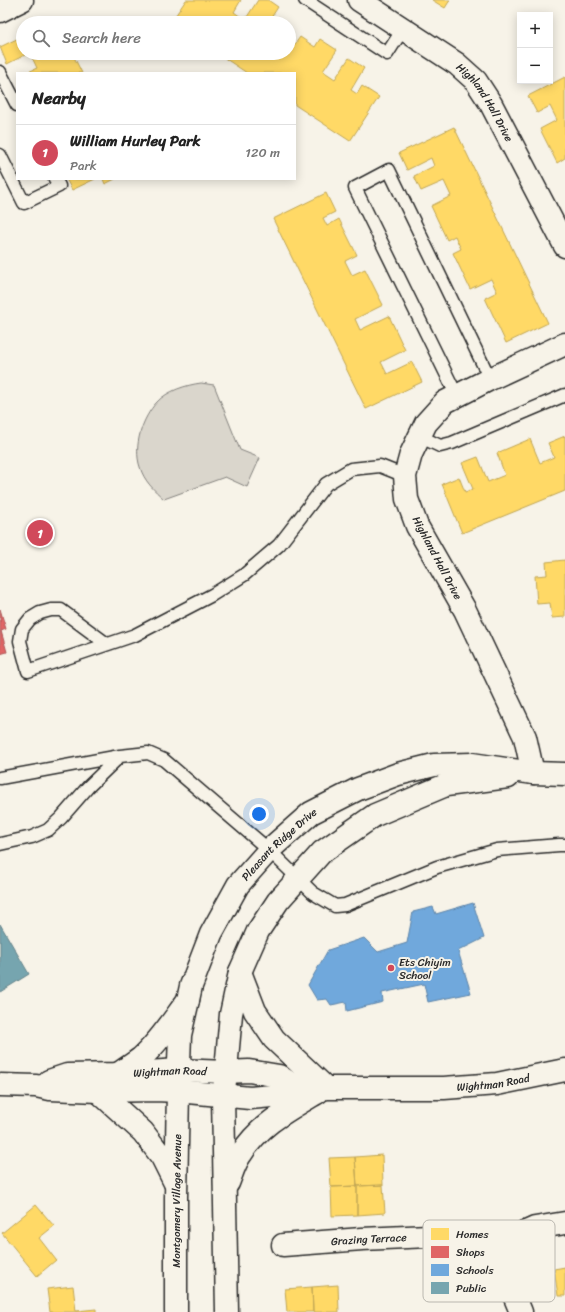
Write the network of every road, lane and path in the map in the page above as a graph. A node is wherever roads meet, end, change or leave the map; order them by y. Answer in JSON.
{"nodes":[{"id":1,"x":22,"y":0,"type":"edge"},
{"id":2,"x":306,"y":0,"type":"edge"},
{"id":3,"x":359,"y":0,"type":"edge"},
{"id":4,"x":0,"y":11,"type":"edge"},
{"id":5,"x":404,"y":29,"type":"junction"},
{"id":6,"x":0,"y":72,"type":"edge"},
{"id":7,"x":16,"y":103,"type":"edge"},
{"id":8,"x":0,"y":155,"type":"edge"},
{"id":9,"x":56,"y":180,"type":"edge"},
{"id":10,"x":565,"y":246,"type":"edge"},
{"id":11,"x":565,"y":344,"type":"edge"},
{"id":12,"x":490,"y":379,"type":"junction"},
{"id":13,"x":457,"y":396,"type":"junction"},
{"id":14,"x":565,"y":396,"type":"edge"},
{"id":15,"x":419,"y":436,"type":"junction"},
{"id":16,"x":405,"y":476,"type":"junction"},
{"id":17,"x":107,"y":644,"type":"junction"},
{"id":18,"x":120,"y":756,"type":"junction"},
{"id":19,"x":533,"y":773,"type":"junction"},
{"id":20,"x":565,"y":774,"type":"edge"},
{"id":21,"x":0,"y":778,"type":"edge"},
{"id":22,"x":0,"y":844,"type":"edge"},
{"id":23,"x":565,"y":845,"type":"edge"},
{"id":24,"x":269,"y":850,"type":"junction"},
{"id":25,"x":299,"y":878,"type":"junction"},
{"id":26,"x":240,"y":972,"type":"junction"},
{"id":27,"x":188,"y":1000,"type":"junction"},
{"id":28,"x":565,"y":1070,"type":"edge"},
{"id":29,"x":225,"y":1072,"type":"junction"},
{"id":30,"x":117,"y":1074,"type":"junction"},
{"id":31,"x":178,"y":1081,"type":"junction"},
{"id":32,"x":0,"y":1085,"type":"edge"},
{"id":33,"x":36,"y":1086,"type":"junction"},
{"id":34,"x":326,"y":1088,"type":"junction"},
{"id":35,"x":301,"y":1090,"type":"junction"},
{"id":36,"x":98,"y":1091,"type":"junction"},
{"id":37,"x":224,"y":1096,"type":"junction"},
{"id":38,"x":176,"y":1184,"type":"junction"},
{"id":39,"x":225,"y":1189,"type":"junction"},
{"id":40,"x":565,"y":1223,"type":"edge"},
{"id":41,"x":555,"y":1225,"type":"edge"},
{"id":42,"x":423,"y":1236,"type":"edge"},
{"id":43,"x":283,"y":1245,"type":"dead end"},
{"id":44,"x":518,"y":1302,"type":"edge"},
{"id":45,"x":176,"y":1312,"type":"edge"},
{"id":46,"x":227,"y":1312,"type":"edge"},
{"id":47,"x":522,"y":1312,"type":"edge"}],
"edges":[{"from":1,"to":4,"type":"street"},
{"from":2,"to":5,"type":"lane"},
{"from":3,"to":5,"type":"street","name":"Highland Hall Drive"},
{"from":5,"to":10,"type":"street","name":"Highland Hall Drive"},
{"from":6,"to":7,"type":"lane"},
{"from":8,"to":9,"type":"lane"},
{"from":11,"to":12,"type":"street","name":"Highland Hall Drive"},
{"from":12,"to":13,"type":"street","name":"Highland Hall Drive"},
{"from":12,"to":13,"type":"lane"},
{"from":13,"to":15,"type":"street","name":"Highland Hall Drive"},
{"from":14,"to":15,"type":"lane"},
{"from":15,"to":16,"type":"street","name":"Highland Hall Drive"},
{"from":16,"to":17,"type":"lane"},
{"from":16,"to":19,"type":"street","name":"Highland Hall Drive"},
{"from":17,"to":17,"type":"lane"},
{"from":18,"to":21,"type":"lane"},
{"from":18,"to":22,"type":"lane"},
{"from":18,"to":24,"type":"lane"},
{"from":19,"to":20,"type":"street","name":"Pleasant Ridge Drive"},
{"from":19,"to":24,"type":"street","name":"Pleasant Ridge Drive"},
{"from":19,"to":25,"type":"street","name":"Pleasant Ridge Drive"},
{"from":23,"to":25,"type":"lane"},
{"from":24,"to":25,"type":"lane"},
{"from":24,"to":27,"type":"street","name":"Pleasant Ridge Drive"},
{"from":25,"to":26,"type":"street","name":"Pleasant Ridge Drive"},
{"from":26,"to":29,"type":"street","name":"Pleasant Ridge Drive"},
{"from":26,"to":34,"type":"street"},
{"from":27,"to":30,"type":"street"},
{"from":27,"to":31,"type":"street","name":"Pleasant Ridge Drive"},
{"from":28,"to":34,"type":"street","name":"Wightman Road"},
{"from":29,"to":31,"type":"street","name":"Wightman Road"},
{"from":29,"to":35,"type":"street","name":"Wightman Road"},
{"from":29,"to":37,"type":"street","name":"Pleasant Ridge Drive"},
{"from":30,"to":31,"type":"street","name":"Wightman Road"},
{"from":30,"to":33,"type":"street","name":"Wightman Road"},
{"from":31,"to":36,"type":"street","name":"Wightman Road"},
{"from":31,"to":37,"type":"street","name":"Wightman Road"},
{"from":31,"to":38,"type":"street","name":"Montgomery Village Avenue"},
{"from":32,"to":33,"type":"street","name":"Wightman Road"},
{"from":33,"to":36,"type":"street","name":"Wightman Road"},
{"from":34,"to":35,"type":"street","name":"Wightman Road"},
{"from":34,"to":39,"type":"street"},
{"from":35,"to":37,"type":"street","name":"Wightman Road"},
{"from":36,"to":38,"type":"street"},
{"from":37,"to":39,"type":"street"},
{"from":38,"to":45,"type":"street","name":"Montgomery Village Avenue"},
{"from":39,"to":46,"type":"street"},
{"from":40,"to":41,"type":"street"},
{"from":42,"to":43,"type":"street","name":"Grazing Terrace"},
{"from":44,"to":47,"type":"street"}]}
